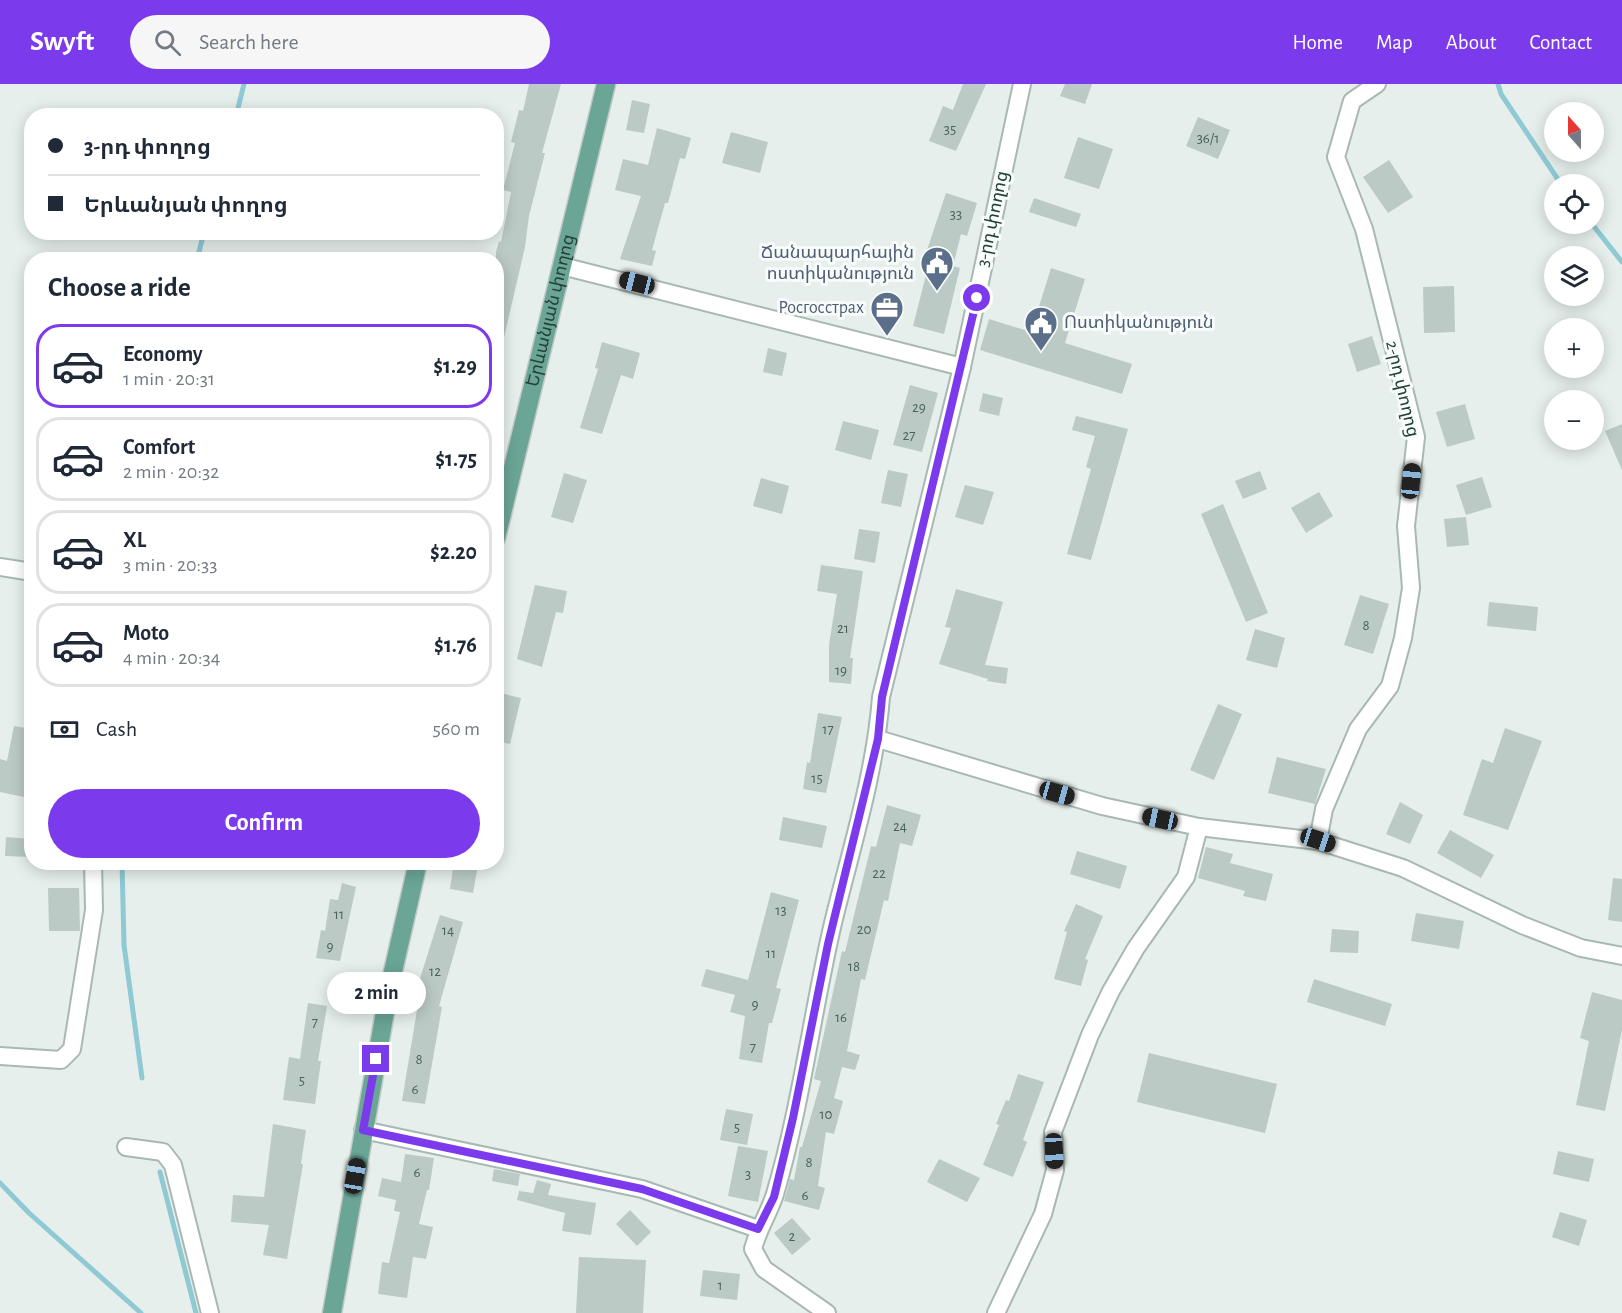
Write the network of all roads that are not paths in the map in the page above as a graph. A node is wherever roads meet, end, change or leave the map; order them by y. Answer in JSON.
{"nodes":[{"id":1,"x":606,"y":84,"type":"edge"},
{"id":2,"x":1022,"y":84,"type":"edge"},
{"id":3,"x":1377,"y":84,"type":"edge"},
{"id":4,"x":562,"y":266,"type":"junction"},
{"id":5,"x":962,"y":367,"type":"junction"},
{"id":6,"x":504,"y":505,"type":"edge"},
{"id":7,"x":0,"y":567,"type":"edge"},
{"id":8,"x":24,"y":571,"type":"edge"},
{"id":9,"x":878,"y":739,"type":"junction"},
{"id":10,"x":1198,"y":827,"type":"junction"},
{"id":11,"x":1318,"y":840,"type":"junction"},
{"id":12,"x":93,"y":870,"type":"edge"},
{"id":13,"x":416,"y":870,"type":"edge"},
{"id":14,"x":1622,"y":956,"type":"edge"},
{"id":15,"x":0,"y":1056,"type":"edge"},
{"id":16,"x":363,"y":1130,"type":"junction"},
{"id":17,"x":126,"y":1147,"type":"dead end"},
{"id":18,"x":758,"y":1229,"type":"junction"},
{"id":19,"x":210,"y":1313,"type":"edge"},
{"id":20,"x":332,"y":1313,"type":"edge"},
{"id":21,"x":827,"y":1313,"type":"edge"},
{"id":22,"x":996,"y":1313,"type":"edge"}],
"edges":[{"from":1,"to":4,"type":"main road","name":"Երևանյան փողոց"},
{"from":2,"to":5,"type":"street","name":"3-րդ փողոց"},
{"from":3,"to":11,"type":"street","name":"2-րդ փողոց"},
{"from":4,"to":5,"type":"street"},
{"from":4,"to":6,"type":"main road","name":"Երևանյան փողոց"},
{"from":5,"to":9,"type":"street","name":"3-րդ փողոց"},
{"from":7,"to":8,"type":"street"},
{"from":9,"to":10,"type":"street"},
{"from":9,"to":18,"type":"street","name":"3-րդ փողոց"},
{"from":10,"to":11,"type":"street"},
{"from":10,"to":22,"type":"street"},
{"from":11,"to":14,"type":"street"},
{"from":12,"to":15,"type":"street"},
{"from":13,"to":16,"type":"main road"},
{"from":16,"to":18,"type":"street"},
{"from":16,"to":20,"type":"main road"},
{"from":17,"to":19,"type":"street"},
{"from":18,"to":21,"type":"street"}]}
